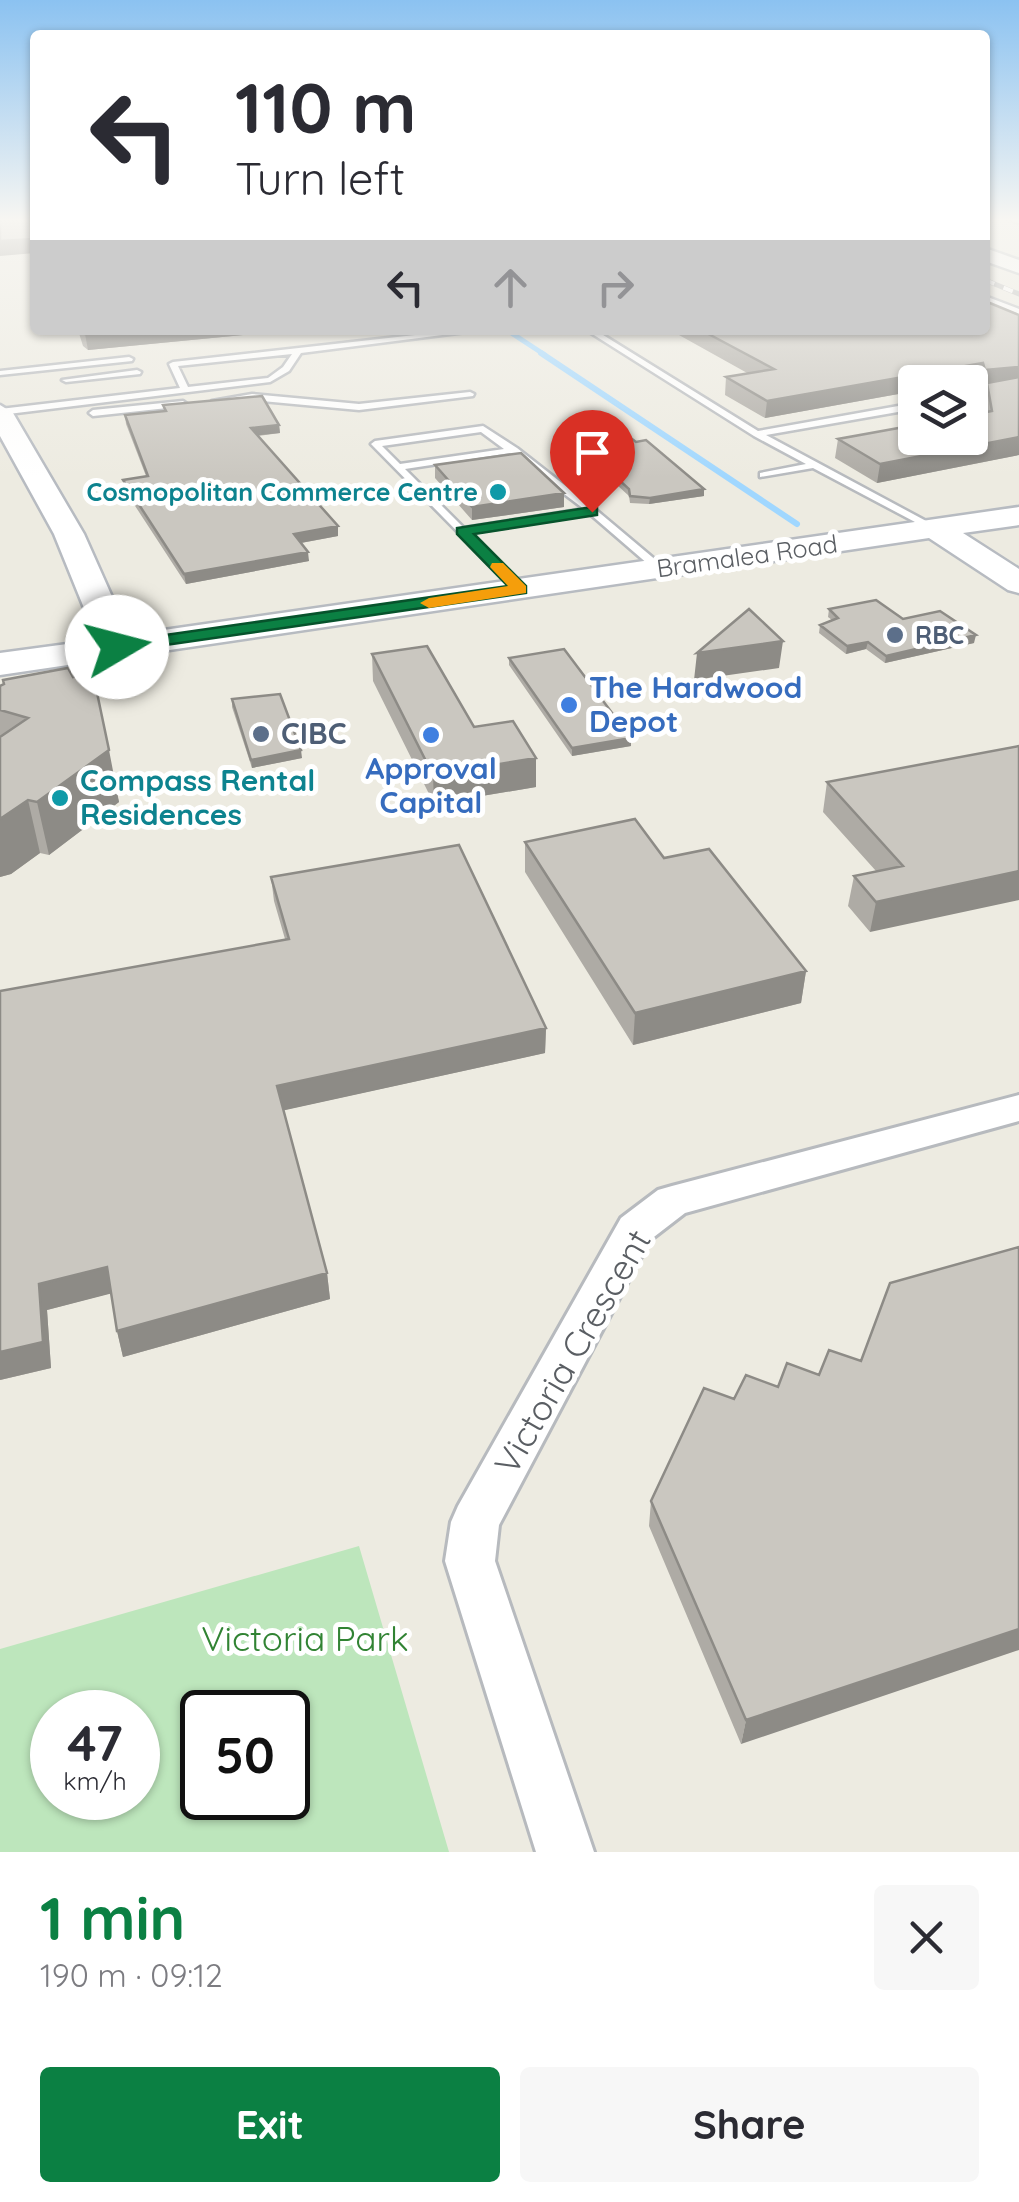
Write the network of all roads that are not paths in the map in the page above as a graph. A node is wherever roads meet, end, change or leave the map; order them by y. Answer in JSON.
{"nodes":[{"id":1,"x":436,"y":335,"type":"edge"},
{"id":2,"x":598,"y":335,"type":"edge"},
{"id":3,"x":298,"y":351,"type":"junction"},
{"id":4,"x":129,"y":358,"type":"dead end"},
{"id":5,"x":60,"y":366,"type":"junction"},
{"id":6,"x":137,"y":372,"type":"dead end"},
{"id":7,"x":0,"y":373,"type":"edge"},
{"id":8,"x":66,"y":380,"type":"junction"},
{"id":9,"x":1019,"y":388,"type":"edge"},
{"id":10,"x":185,"y":389,"type":"junction"},
{"id":11,"x":988,"y":393,"type":"edge"},
{"id":12,"x":470,"y":394,"type":"dead end"},
{"id":13,"x":75,"y":402,"type":"junction"},
{"id":14,"x":898,"y":409,"type":"edge"},
{"id":15,"x":0,"y":412,"type":"edge"},
{"id":16,"x":93,"y":414,"type":"dead end"},
{"id":17,"x":757,"y":434,"type":"junction"},
{"id":18,"x":514,"y":450,"type":"junction"},
{"id":19,"x":813,"y":465,"type":"junction"},
{"id":20,"x":397,"y":467,"type":"junction"},
{"id":21,"x":762,"y":475,"type":"dead end"},
{"id":22,"x":592,"y":512,"type":"junction"},
{"id":23,"x":1019,"y":516,"type":"edge"},
{"id":24,"x":936,"y":529,"type":"junction"},
{"id":25,"x":462,"y":531,"type":"junction"},
{"id":26,"x":660,"y":569,"type":"junction"},
{"id":27,"x":1019,"y":583,"type":"edge"},
{"id":28,"x":520,"y":589,"type":"junction"},
{"id":29,"x":117,"y":647,"type":"junction"},
{"id":30,"x":0,"y":664,"type":"edge"},
{"id":31,"x":1019,"y":1108,"type":"edge"},
{"id":32,"x":564,"y":1852,"type":"edge"}],
"edges":[{"from":1,"to":3,"type":"lane"},
{"from":2,"to":17,"type":"lane"},
{"from":3,"to":10,"type":"lane"},
{"from":3,"to":10,"type":"lane"},
{"from":4,"to":5,"type":"lane"},
{"from":5,"to":7,"type":"lane"},
{"from":5,"to":8,"type":"lane"},
{"from":6,"to":8,"type":"lane"},
{"from":8,"to":13,"type":"lane"},
{"from":9,"to":11,"type":"lane"},
{"from":10,"to":13,"type":"lane"},
{"from":12,"to":16,"type":"lane"},
{"from":13,"to":15,"type":"lane"},
{"from":14,"to":17,"type":"lane"},
{"from":15,"to":29,"type":"main road"},
{"from":17,"to":19,"type":"lane"},
{"from":18,"to":20,"type":"lane"},
{"from":18,"to":20,"type":"lane"},
{"from":18,"to":22,"type":"lane"},
{"from":19,"to":21,"type":"lane"},
{"from":19,"to":24,"type":"lane"},
{"from":20,"to":25,"type":"lane"},
{"from":22,"to":25,"type":"lane"},
{"from":22,"to":26,"type":"lane"},
{"from":23,"to":24,"type":"main road","name":"Bramalea Road"},
{"from":24,"to":26,"type":"main road","name":"Bramalea Road"},
{"from":24,"to":27,"type":"main road"},
{"from":25,"to":28,"type":"lane"},
{"from":26,"to":28,"type":"main road","name":"Bramalea Road"},
{"from":28,"to":29,"type":"main road","name":"Bramalea Road"},
{"from":29,"to":30,"type":"main road","name":"Bramalea Road"},
{"from":31,"to":32,"type":"street","name":"Victoria Crescent"}]}
